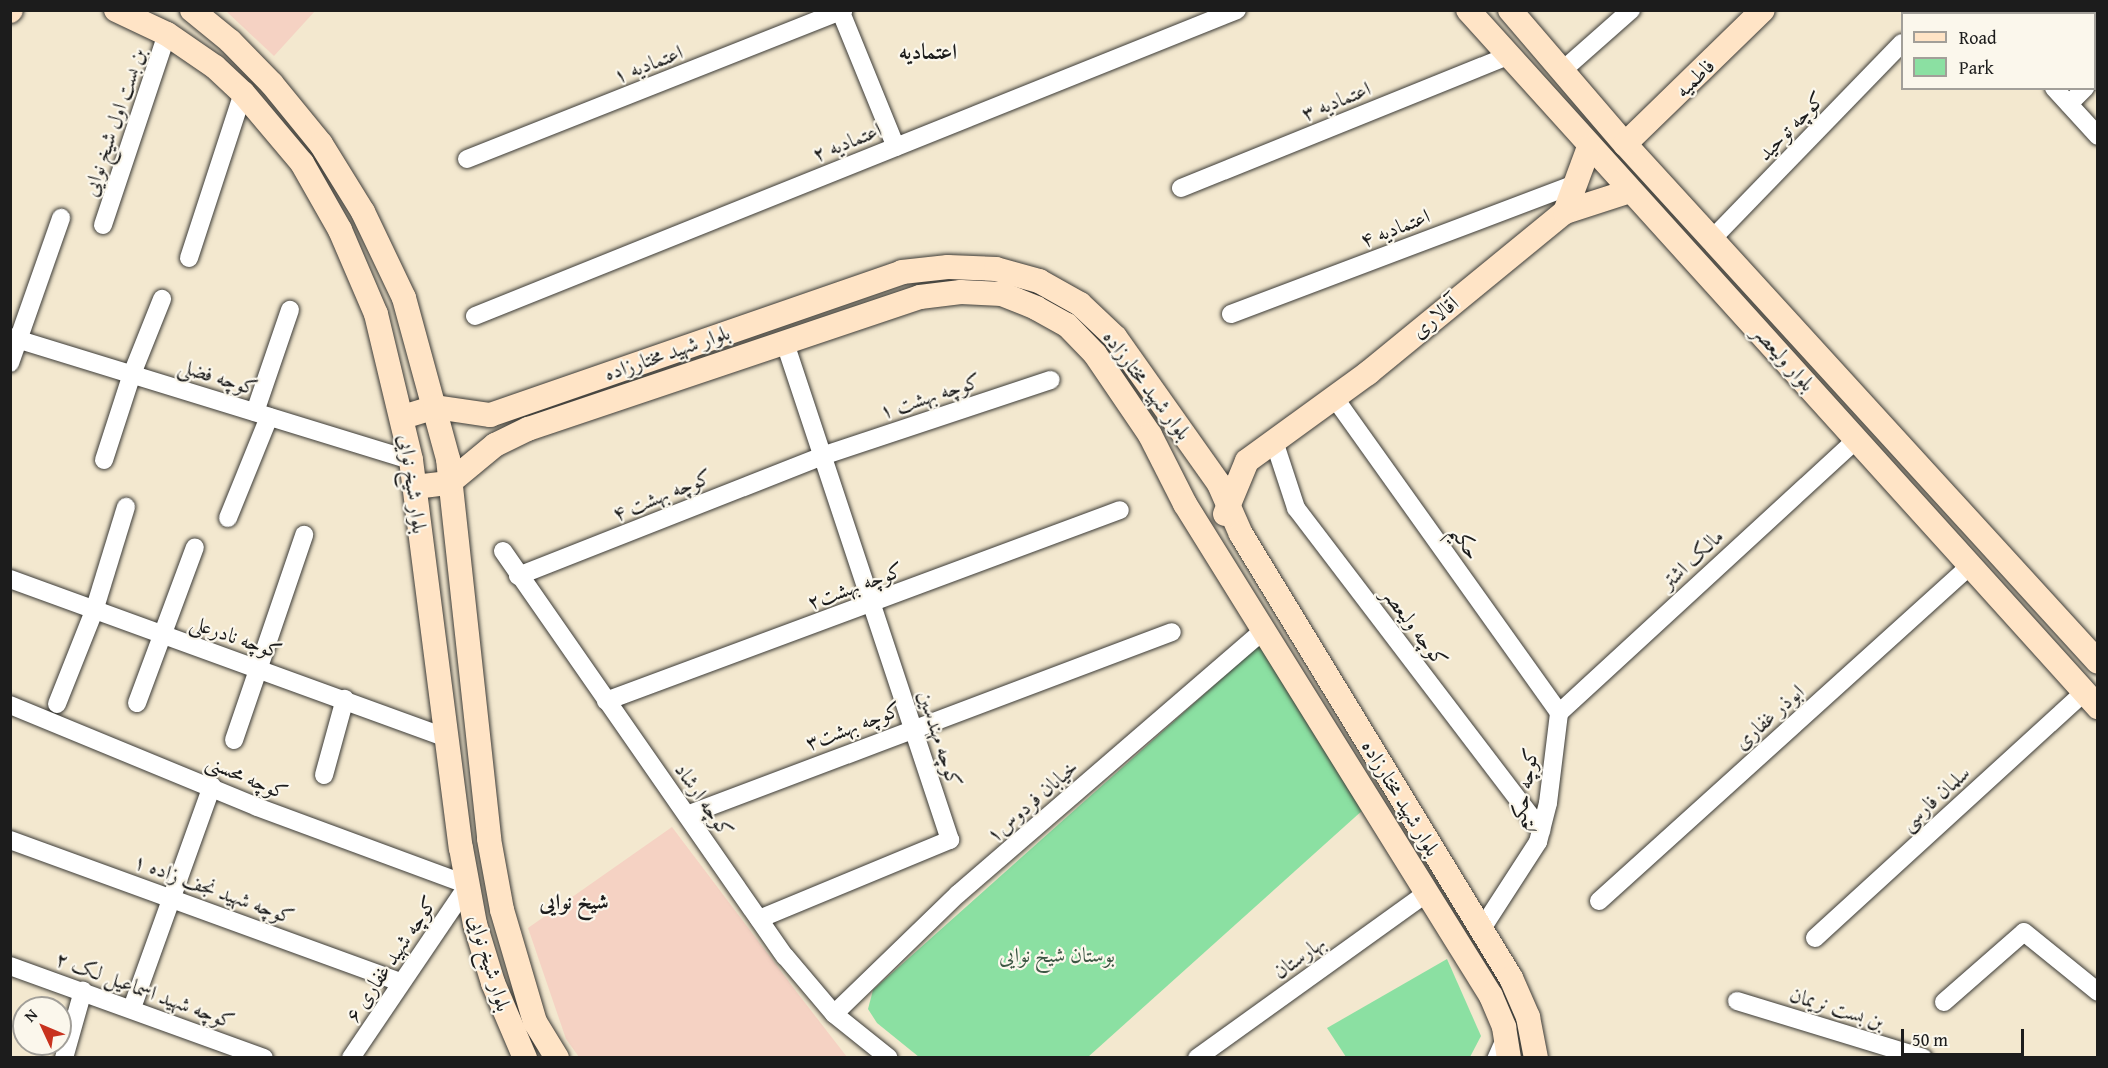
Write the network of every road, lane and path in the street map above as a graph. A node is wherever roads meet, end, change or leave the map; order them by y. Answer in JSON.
{"nodes":[{"id":1,"x":116,"y":10,"type":"edge"},
{"id":2,"x":192,"y":10,"type":"edge"},
{"id":3,"x":1237,"y":10,"type":"edge"},
{"id":4,"x":1468,"y":10,"type":"edge"},
{"id":5,"x":1510,"y":10,"type":"edge"},
{"id":6,"x":1631,"y":10,"type":"edge"},
{"id":7,"x":1763,"y":10,"type":"edge"},
{"id":8,"x":842,"y":11,"type":"edge"},
{"id":9,"x":167,"y":34,"type":"junction"},
{"id":10,"x":1901,"y":44,"type":"edge"},
{"id":11,"x":1508,"y":56,"type":"junction"},
{"id":12,"x":1563,"y":70,"type":"junction"},
{"id":13,"x":2056,"y":90,"type":"edge"},
{"id":14,"x":2083,"y":90,"type":"edge"},
{"id":15,"x":243,"y":93,"type":"junction"},
{"id":16,"x":2069,"y":104,"type":"junction"},
{"id":17,"x":2097,"y":136,"type":"edge"},
{"id":18,"x":1625,"y":144,"type":"junction"},
{"id":19,"x":896,"y":147,"type":"junction"},
{"id":20,"x":1589,"y":147,"type":"junction"},
{"id":21,"x":467,"y":159,"type":"dead end"},
{"id":22,"x":1575,"y":184,"type":"junction"},
{"id":23,"x":1181,"y":188,"type":"dead end"},
{"id":24,"x":1630,"y":191,"type":"junction"},
{"id":25,"x":1565,"y":212,"type":"junction"},
{"id":26,"x":61,"y":218,"type":"dead end"},
{"id":27,"x":103,"y":225,"type":"dead end"},
{"id":28,"x":1712,"y":239,"type":"junction"},
{"id":29,"x":189,"y":258,"type":"dead end"},
{"id":30,"x":162,"y":299,"type":"dead end"},
{"id":31,"x":1770,"y":300,"type":"junction"},
{"id":32,"x":290,"y":310,"type":"dead end"},
{"id":33,"x":1231,"y":314,"type":"dead end"},
{"id":34,"x":475,"y":316,"type":"dead end"},
{"id":35,"x":1749,"y":318,"type":"junction"},
{"id":36,"x":14,"y":338,"type":"edge"},
{"id":37,"x":785,"y":343,"type":"junction"},
{"id":38,"x":10,"y":363,"type":"edge"},
{"id":39,"x":132,"y":374,"type":"junction"},
{"id":40,"x":1051,"y":380,"type":"dead end"},
{"id":41,"x":1334,"y":397,"type":"junction"},
{"id":42,"x":435,"y":407,"type":"junction"},
{"id":43,"x":262,"y":414,"type":"junction"},
{"id":44,"x":403,"y":417,"type":"junction"},
{"id":45,"x":1857,"y":439,"type":"junction"},
{"id":46,"x":1274,"y":441,"type":"junction"},
{"id":47,"x":822,"y":456,"type":"junction"},
{"id":48,"x":104,"y":460,"type":"dead end"},
{"id":49,"x":411,"y":460,"type":"junction"},
{"id":50,"x":1247,"y":461,"type":"junction"},
{"id":51,"x":1205,"y":464,"type":"junction"},
{"id":52,"x":449,"y":483,"type":"junction"},
{"id":53,"x":1176,"y":486,"type":"junction"},
{"id":54,"x":415,"y":487,"type":"junction"},
{"id":55,"x":126,"y":507,"type":"dead end"},
{"id":56,"x":1230,"y":508,"type":"junction"},
{"id":57,"x":1120,"y":510,"type":"dead end"},
{"id":58,"x":228,"y":518,"type":"dead end"},
{"id":59,"x":1197,"y":522,"type":"junction"},
{"id":60,"x":304,"y":535,"type":"dead end"},
{"id":61,"x":195,"y":547,"type":"dead end"},
{"id":62,"x":503,"y":551,"type":"dead end"},
{"id":63,"x":1969,"y":567,"type":"junction"},
{"id":64,"x":518,"y":576,"type":"junction"},
{"id":65,"x":10,"y":579,"type":"edge"},
{"id":66,"x":872,"y":604,"type":"junction"},
{"id":67,"x":94,"y":611,"type":"junction"},
{"id":68,"x":1266,"y":629,"type":"junction"},
{"id":69,"x":1172,"y":632,"type":"dead end"},
{"id":70,"x":160,"y":634,"type":"junction"},
{"id":71,"x":2097,"y":662,"type":"edge"},
{"id":72,"x":256,"y":668,"type":"junction"},
{"id":73,"x":345,"y":699,"type":"junction"},
{"id":74,"x":2091,"y":699,"type":"edge"},
{"id":75,"x":606,"y":701,"type":"junction"},
{"id":76,"x":137,"y":703,"type":"dead end"},
{"id":77,"x":57,"y":704,"type":"dead end"},
{"id":78,"x":10,"y":705,"type":"edge"},
{"id":79,"x":1558,"y":712,"type":"junction"},
{"id":80,"x":913,"y":727,"type":"junction"},
{"id":81,"x":447,"y":738,"type":"junction"},
{"id":82,"x":234,"y":740,"type":"dead end"},
{"id":83,"x":324,"y":775,"type":"dead end"},
{"id":84,"x":212,"y":786,"type":"junction"},
{"id":85,"x":687,"y":815,"type":"junction"},
{"id":86,"x":1541,"y":830,"type":"junction"},
{"id":87,"x":10,"y":840,"type":"edge"},
{"id":88,"x":468,"y":885,"type":"junction"},
{"id":89,"x":1427,"y":893,"type":"junction"},
{"id":90,"x":171,"y":896,"type":"junction"},
{"id":91,"x":1599,"y":901,"type":"dead end"},
{"id":92,"x":759,"y":919,"type":"junction"},
{"id":93,"x":1481,"y":930,"type":"junction"},
{"id":94,"x":1815,"y":938,"type":"dead end"},
{"id":95,"x":10,"y":966,"type":"edge"},
{"id":96,"x":400,"y":982,"type":"junction"},
{"id":97,"x":83,"y":991,"type":"junction"},
{"id":98,"x":2097,"y":992,"type":"edge"},
{"id":99,"x":1737,"y":1002,"type":"dead end"},
{"id":100,"x":1944,"y":1002,"type":"dead end"},
{"id":101,"x":132,"y":1008,"type":"junction"},
{"id":102,"x":834,"y":1014,"type":"junction"},
{"id":103,"x":1504,"y":1028,"type":"junction"},
{"id":104,"x":64,"y":1058,"type":"edge"},
{"id":105,"x":264,"y":1058,"type":"edge"},
{"id":106,"x":351,"y":1058,"type":"edge"},
{"id":107,"x":525,"y":1058,"type":"edge"},
{"id":108,"x":557,"y":1058,"type":"edge"},
{"id":109,"x":889,"y":1058,"type":"edge"},
{"id":110,"x":1197,"y":1058,"type":"edge"},
{"id":111,"x":1491,"y":1058,"type":"edge"},
{"id":112,"x":1509,"y":1058,"type":"edge"},
{"id":113,"x":1536,"y":1058,"type":"edge"},
{"id":114,"x":1923,"y":1058,"type":"edge"}],
"edges":[{"from":1,"to":9,"type":"main road","name":"بلوار شیخ نوایی"},
{"from":2,"to":42,"type":"main road","name":"بلوار شیخ نوایی"},
{"from":3,"to":19,"type":"street","name":"اعتمادیه ۲"},
{"from":4,"to":11,"type":"main road","name":"بلوار ولیعصر"},
{"from":5,"to":12,"type":"main road","name":"بلوار ولیعصر"},
{"from":6,"to":12,"type":"street"},
{"from":7,"to":18,"type":"main road","name":"فاطمیه"},
{"from":8,"to":19,"type":"street"},
{"from":8,"to":21,"type":"street","name":"اعتمادیه ۱"},
{"from":9,"to":15,"type":"main road","name":"بلوار شیخ نوایی"},
{"from":9,"to":27,"type":"street","name":"بن بست اول شیخ نوایی"},
{"from":10,"to":28,"type":"street","name":"کوچه توحید"},
{"from":11,"to":20,"type":"main road","name":"بلوار ولیعصر"},
{"from":11,"to":23,"type":"street","name":"اعتمادیه ۳"},
{"from":12,"to":18,"type":"main road","name":"بلوار ولیعصر"},
{"from":13,"to":16,"type":"street"},
{"from":14,"to":16,"type":"street"},
{"from":15,"to":29,"type":"street"},
{"from":15,"to":44,"type":"main road","name":"بلوار شیخ نوایی"},
{"from":16,"to":17,"type":"street"},
{"from":18,"to":28,"type":"main road","name":"بلوار ولیعصر"},
{"from":19,"to":34,"type":"street","name":"اعتمادیه ۲"},
{"from":20,"to":22,"type":"main road"},
{"from":20,"to":24,"type":"main road","name":"بلوار ولیعصر"},
{"from":22,"to":25,"type":"main road"},
{"from":22,"to":33,"type":"street","name":"اعتمادیه ۴"},
{"from":24,"to":25,"type":"main road"},
{"from":24,"to":35,"type":"main road","name":"بلوار ولیعصر"},
{"from":25,"to":41,"type":"main road","name":"آقالاری"},
{"from":26,"to":36,"type":"street"},
{"from":28,"to":31,"type":"main road","name":"بلوار ولیعصر"},
{"from":30,"to":39,"type":"street"},
{"from":31,"to":35,"type":"main road"},
{"from":31,"to":71,"type":"main road","name":"بلوار ولیعصر"},
{"from":32,"to":43,"type":"street"},
{"from":35,"to":45,"type":"main road","name":"بلوار ولیعصر"},
{"from":36,"to":38,"type":"street"},
{"from":36,"to":39,"type":"street","name":"کوچه فضلی"},
{"from":37,"to":47,"type":"street","name":"کوچه مهندسین"},
{"from":37,"to":52,"type":"main road","name":"بلوار شهید مختارزاده"},
{"from":37,"to":53,"type":"main road","name":"بلوار شهید مختارزاده"},
{"from":39,"to":43,"type":"street","name":"کوچه فضلی"},
{"from":39,"to":48,"type":"street"},
{"from":40,"to":47,"type":"street","name":"کوچه بهشت ۱"},
{"from":41,"to":46,"type":"main road","name":"آقالاری"},
{"from":41,"to":79,"type":"street","name":"حکیم"},
{"from":42,"to":44,"type":"main road","name":"بلوار شهید مختارزاده"},
{"from":42,"to":51,"type":"main road","name":"بلوار شهید مختارزاده"},
{"from":42,"to":52,"type":"main road","name":"بلوار شیخ نوایی"},
{"from":43,"to":49,"type":"street","name":"کوچه فضلی"},
{"from":43,"to":58,"type":"street"},
{"from":44,"to":49,"type":"main road","name":"بلوار شیخ نوایی"},
{"from":45,"to":63,"type":"main road","name":"بلوار ولیعصر"},
{"from":45,"to":79,"type":"street","name":"مالک اشتر"},
{"from":46,"to":50,"type":"main road","name":"آقالاری"},
{"from":46,"to":86,"type":"street","name":"کوچه ولیعصر"},
{"from":47,"to":64,"type":"street","name":"کوچه بهشت ۴"},
{"from":47,"to":66,"type":"street","name":"کوچه مهندسین"},
{"from":49,"to":54,"type":"main road","name":"بلوار شیخ نوایی"},
{"from":50,"to":51,"type":"main road"},
{"from":50,"to":56,"type":"main road"},
{"from":51,"to":53,"type":"main road"},
{"from":51,"to":56,"type":"main road","name":"بلوار شهید مختارزاده"},
{"from":52,"to":54,"type":"main road"},
{"from":52,"to":108,"type":"main road","name":"بلوار شیخ نوایی"},
{"from":53,"to":59,"type":"main road","name":"بلوار شهید مختارزاده"},
{"from":54,"to":81,"type":"main road","name":"بلوار شیخ نوایی"},
{"from":55,"to":67,"type":"street"},
{"from":56,"to":59,"type":"main road"},
{"from":56,"to":93,"type":"main road","name":"بلوار شهید مختارزاده"},
{"from":57,"to":66,"type":"street","name":"کوچه بهشت۲"},
{"from":59,"to":68,"type":"main road","name":"بلوار شهید مختارزاده"},
{"from":60,"to":72,"type":"street"},
{"from":61,"to":70,"type":"street"},
{"from":62,"to":64,"type":"street","name":"کوچه ارشاد"},
{"from":63,"to":74,"type":"main road","name":"بلوار ولیعصر"},
{"from":63,"to":91,"type":"street","name":"ابوذر غفاری"},
{"from":64,"to":75,"type":"street","name":"کوچه ارشاد"},
{"from":65,"to":67,"type":"street","name":"کوچه نادرعلی"},
{"from":66,"to":75,"type":"street","name":"کوچه بهشت۲"},
{"from":66,"to":80,"type":"street","name":"کوچه مهندسین"},
{"from":67,"to":70,"type":"street","name":"کوچه نادرعلی"},
{"from":67,"to":77,"type":"street"},
{"from":68,"to":89,"type":"main road","name":"بلوار شهید مختارزاده"},
{"from":68,"to":102,"type":"street","name":"خیابان فردوس۱"},
{"from":69,"to":80,"type":"street","name":"کوچه بهشت۳"},
{"from":70,"to":72,"type":"street","name":"کوچه نادرعلی"},
{"from":70,"to":76,"type":"street"},
{"from":72,"to":73,"type":"street","name":"کوچه نادرعلی"},
{"from":72,"to":82,"type":"street"},
{"from":73,"to":81,"type":"street","name":"کوچه نادرعلی"},
{"from":73,"to":83,"type":"street"},
{"from":74,"to":94,"type":"street","name":"سلمان فارسی"},
{"from":75,"to":85,"type":"street","name":"کوچه ارشاد"},
{"from":78,"to":84,"type":"street","name":"کوچه محسنی"},
{"from":79,"to":86,"type":"street","name":"کوچه حکیم"},
{"from":80,"to":85,"type":"street","name":"کوچه بهشت۳"},
{"from":80,"to":92,"type":"street","name":"کوچه مهندسین"},
{"from":81,"to":88,"type":"main road","name":"بلوار شیخ نوایی"},
{"from":84,"to":88,"type":"street","name":"کوچه محسنی"},
{"from":84,"to":90,"type":"street"},
{"from":85,"to":92,"type":"street","name":"کوچه ارشاد"},
{"from":86,"to":93,"type":"street","name":"کوچه حکیم"},
{"from":87,"to":90,"type":"street","name":"کوچه شهید نجف زاده ۱"},
{"from":88,"to":96,"type":"street","name":"کوچه شهید غفاری ۶"},
{"from":88,"to":107,"type":"main road","name":"بلوار شیخ نوایی"},
{"from":89,"to":103,"type":"main road","name":"بلوار شهید مختارزاده"},
{"from":89,"to":110,"type":"street","name":"بهارستان"},
{"from":90,"to":96,"type":"street","name":"کوچه شهید نجف زاده ۱"},
{"from":90,"to":101,"type":"street"},
{"from":92,"to":102,"type":"street","name":"کوچه ارشاد"},
{"from":93,"to":113,"type":"main road","name":"بلوار شهید مختارزاده"},
{"from":95,"to":97,"type":"street","name":"کوچه شهید اسماعیل لک ۲"},
{"from":96,"to":106,"type":"street","name":"کوچه شهید غفاری ۶"},
{"from":97,"to":101,"type":"street","name":"کوچه شهید اسماعیل لک ۲"},
{"from":97,"to":104,"type":"street"},
{"from":98,"to":100,"type":"street"},
{"from":99,"to":114,"type":"street","name":"بن بست نریمان"},
{"from":101,"to":105,"type":"street","name":"کوچه شهید اسماعیل لک ۲"},
{"from":102,"to":109,"type":"street","name":"کوچه ارشاد"},
{"from":103,"to":111,"type":"lane"},
{"from":103,"to":112,"type":"main road","name":"بلوار شهید مختارزاده"}]}
